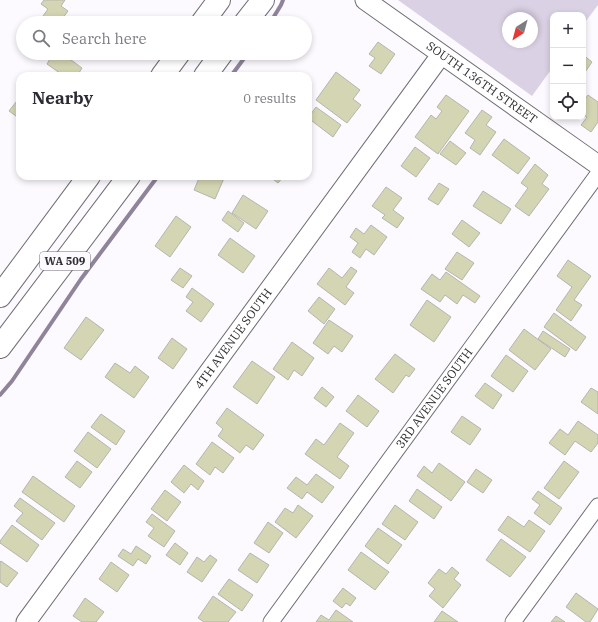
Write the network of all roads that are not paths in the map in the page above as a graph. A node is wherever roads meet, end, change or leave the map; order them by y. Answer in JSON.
{"nodes":[{"id":1,"x":219,"y":0,"type":"edge"},
{"id":2,"x":263,"y":0,"type":"edge"},
{"id":3,"x":365,"y":0,"type":"edge"},
{"id":4,"x":207,"y":16,"type":"edge"},
{"id":5,"x":250,"y":16,"type":"edge"},
{"id":6,"x":441,"y":55,"type":"junction"},
{"id":7,"x":174,"y":60,"type":"edge"},
{"id":8,"x":217,"y":60,"type":"edge"},
{"id":9,"x":165,"y":72,"type":"edge"},
{"id":10,"x":208,"y":72,"type":"edge"},
{"id":11,"x":598,"y":165,"type":"edge"},
{"id":12,"x":598,"y":174,"type":"edge"},
{"id":13,"x":86,"y":180,"type":"edge"},
{"id":14,"x":126,"y":180,"type":"edge"},
{"id":15,"x":0,"y":296,"type":"edge"},
{"id":16,"x":0,"y":347,"type":"edge"},
{"id":17,"x":598,"y":506,"type":"edge"},
{"id":18,"x":26,"y":622,"type":"edge"},
{"id":19,"x":271,"y":622,"type":"edge"},
{"id":20,"x":513,"y":622,"type":"edge"}],
"edges":[{"from":1,"to":4,"type":"highway"},
{"from":2,"to":5,"type":"highway"},
{"from":3,"to":6,"type":"street","name":"SOUTH 136TH STREET"},
{"from":6,"to":11,"type":"street","name":"SOUTH 136TH STREET"},
{"from":6,"to":18,"type":"street","name":"4TH AVENUE SOUTH"},
{"from":7,"to":9,"type":"highway"},
{"from":8,"to":10,"type":"highway"},
{"from":12,"to":19,"type":"street","name":"3RD AVENUE SOUTH"},
{"from":13,"to":15,"type":"highway","number":"WA 509"},
{"from":14,"to":16,"type":"highway","number":"WA 509"},
{"from":17,"to":20,"type":"street"}]}
